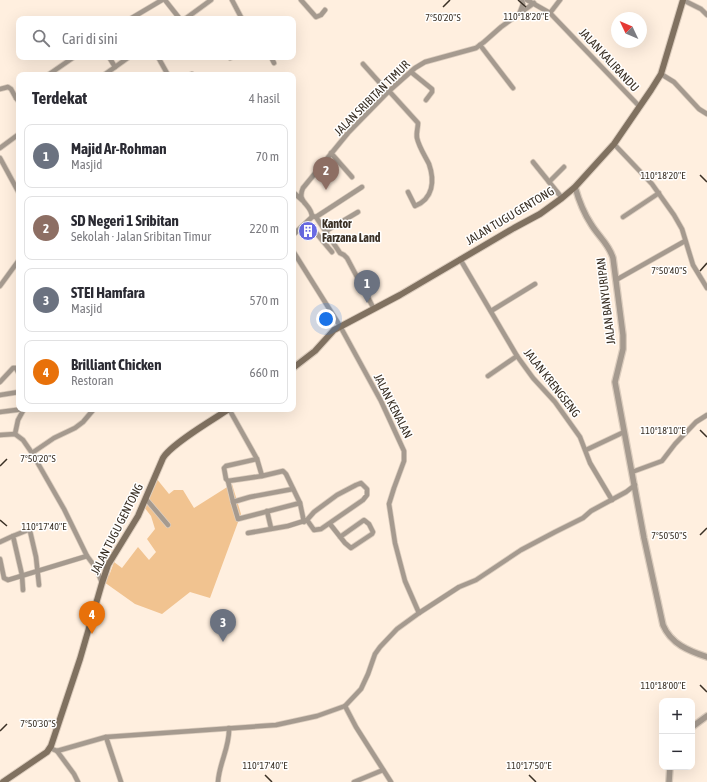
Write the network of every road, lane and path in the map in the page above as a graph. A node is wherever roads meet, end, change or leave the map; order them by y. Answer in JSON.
{"nodes":[{"id":1,"x":164,"y":0,"type":"edge"},
{"id":2,"x":211,"y":0,"type":"edge"},
{"id":3,"x":232,"y":0,"type":"edge"},
{"id":4,"x":301,"y":0,"type":"edge"},
{"id":5,"x":522,"y":0,"type":"edge"},
{"id":6,"x":527,"y":0,"type":"edge"},
{"id":7,"x":560,"y":0,"type":"edge"},
{"id":8,"x":683,"y":0,"type":"edge"},
{"id":9,"x":534,"y":3,"type":"junction"},
{"id":10,"x":325,"y":10,"type":"dead end"},
{"id":11,"x":550,"y":13,"type":"junction"},
{"id":12,"x":519,"y":14,"type":"junction"},
{"id":13,"x":707,"y":15,"type":"edge"},
{"id":14,"x":135,"y":16,"type":"edge"},
{"id":15,"x":177,"y":16,"type":"edge"},
{"id":16,"x":189,"y":16,"type":"edge"},
{"id":17,"x":240,"y":16,"type":"edge"},
{"id":18,"x":480,"y":45,"type":"junction"},
{"id":19,"x":70,"y":60,"type":"edge"},
{"id":20,"x":111,"y":60,"type":"edge"},
{"id":21,"x":125,"y":60,"type":"edge"},
{"id":22,"x":160,"y":60,"type":"edge"},
{"id":23,"x":272,"y":60,"type":"edge"},
{"id":24,"x":274,"y":63,"type":"dead end"},
{"id":25,"x":363,"y":64,"type":"dead end"},
{"id":26,"x":115,"y":67,"type":"junction"},
{"id":27,"x":52,"y":72,"type":"edge"},
{"id":28,"x":108,"y":72,"type":"edge"},
{"id":29,"x":166,"y":72,"type":"edge"},
{"id":30,"x":411,"y":72,"type":"junction"},
{"id":31,"x":661,"y":74,"type":"junction"},
{"id":32,"x":514,"y":88,"type":"dead end"},
{"id":33,"x":0,"y":89,"type":"edge"},
{"id":34,"x":389,"y":92,"type":"junction"},
{"id":35,"x":16,"y":95,"type":"edge"},
{"id":36,"x":426,"y":100,"type":"dead end"},
{"id":37,"x":639,"y":106,"type":"junction"},
{"id":38,"x":707,"y":114,"type":"edge"},
{"id":39,"x":16,"y":136,"type":"edge"},
{"id":40,"x":614,"y":144,"type":"junction"},
{"id":41,"x":0,"y":148,"type":"edge"},
{"id":42,"x":331,"y":153,"type":"junction"},
{"id":43,"x":0,"y":158,"type":"edge"},
{"id":44,"x":533,"y":162,"type":"dead end"},
{"id":45,"x":564,"y":167,"type":"dead end"},
{"id":46,"x":352,"y":177,"type":"dead end"},
{"id":47,"x":549,"y":182,"type":"junction"},
{"id":48,"x":16,"y":187,"type":"edge"},
{"id":49,"x":362,"y":187,"type":"dead end"},
{"id":50,"x":575,"y":187,"type":"junction"},
{"id":51,"x":408,"y":192,"type":"dead end"},
{"id":52,"x":659,"y":193,"type":"junction"},
{"id":53,"x":296,"y":195,"type":"edge"},
{"id":54,"x":562,"y":198,"type":"junction"},
{"id":55,"x":302,"y":200,"type":"junction"},
{"id":56,"x":358,"y":212,"type":"dead end"},
{"id":57,"x":314,"y":216,"type":"junction"},
{"id":58,"x":623,"y":217,"type":"dead end"},
{"id":59,"x":307,"y":222,"type":"junction"},
{"id":60,"x":326,"y":231,"type":"junction"},
{"id":61,"x":296,"y":232,"type":"edge"},
{"id":62,"x":332,"y":239,"type":"junction"},
{"id":63,"x":685,"y":241,"type":"junction"},
{"id":64,"x":325,"y":244,"type":"junction"},
{"id":65,"x":332,"y":252,"type":"dead end"},
{"id":66,"x":296,"y":256,"type":"edge"},
{"id":67,"x":460,"y":259,"type":"junction"},
{"id":68,"x":16,"y":264,"type":"edge"},
{"id":69,"x":616,"y":280,"type":"junction"},
{"id":70,"x":535,"y":284,"type":"dead end"},
{"id":71,"x":0,"y":286,"type":"edge"},
{"id":72,"x":707,"y":288,"type":"edge"},
{"id":73,"x":374,"y":309,"type":"junction"},
{"id":74,"x":491,"y":311,"type":"junction"},
{"id":75,"x":340,"y":326,"type":"junction"},
{"id":76,"x":518,"y":356,"type":"junction"},
{"id":77,"x":296,"y":366,"type":"edge"},
{"id":78,"x":16,"y":368,"type":"edge"},
{"id":79,"x":488,"y":376,"type":"dead end"},
{"id":80,"x":0,"y":382,"type":"edge"},
{"id":81,"x":16,"y":392,"type":"edge"},
{"id":82,"x":0,"y":395,"type":"edge"},
{"id":83,"x":16,"y":410,"type":"edge"},
{"id":84,"x":0,"y":412,"type":"edge"},
{"id":85,"x":22,"y":412,"type":"edge"},
{"id":86,"x":91,"y":412,"type":"edge"},
{"id":87,"x":225,"y":412,"type":"edge"},
{"id":88,"x":231,"y":412,"type":"edge"},
{"id":89,"x":707,"y":415,"type":"edge"},
{"id":90,"x":624,"y":432,"type":"junction"},
{"id":91,"x":15,"y":434,"type":"junction"},
{"id":92,"x":0,"y":435,"type":"edge"},
{"id":93,"x":586,"y":450,"type":"junction"},
{"id":94,"x":32,"y":452,"type":"junction"},
{"id":95,"x":257,"y":459,"type":"junction"},
{"id":96,"x":632,"y":472,"type":"junction"},
{"id":97,"x":262,"y":476,"type":"junction"},
{"id":98,"x":228,"y":481,"type":"junction"},
{"id":99,"x":635,"y":485,"type":"junction"},
{"id":100,"x":293,"y":489,"type":"junction"},
{"id":101,"x":146,"y":499,"type":"junction"},
{"id":102,"x":612,"y":500,"type":"junction"},
{"id":103,"x":232,"y":502,"type":"junction"},
{"id":104,"x":300,"y":503,"type":"junction"},
{"id":105,"x":267,"y":511,"type":"junction"},
{"id":106,"x":305,"y":521,"type":"junction"},
{"id":107,"x":330,"y":524,"type":"junction"},
{"id":108,"x":168,"y":525,"type":"dead end"},
{"id":109,"x":271,"y":528,"type":"junction"},
{"id":110,"x":248,"y":532,"type":"dead end"},
{"id":111,"x":13,"y":536,"type":"junction"},
{"id":112,"x":340,"y":537,"type":"junction"},
{"id":113,"x":0,"y":542,"type":"edge"},
{"id":114,"x":87,"y":556,"type":"junction"},
{"id":115,"x":0,"y":559,"type":"edge"},
{"id":116,"x":108,"y":565,"type":"junction"},
{"id":117,"x":96,"y":568,"type":"junction"},
{"id":118,"x":37,"y":570,"type":"junction"},
{"id":119,"x":22,"y":576,"type":"junction"},
{"id":120,"x":102,"y":583,"type":"junction"},
{"id":121,"x":39,"y":585,"type":"dead end"},
{"id":122,"x":23,"y":590,"type":"dead end"},
{"id":123,"x":419,"y":613,"type":"junction"},
{"id":124,"x":707,"y":657,"type":"edge"},
{"id":125,"x":345,"y":706,"type":"junction"},
{"id":126,"x":707,"y":716,"type":"edge"},
{"id":127,"x":695,"y":725,"type":"edge"},
{"id":128,"x":228,"y":728,"type":"junction"},
{"id":129,"x":106,"y":737,"type":"junction"},
{"id":130,"x":50,"y":748,"type":"junction"},
{"id":131,"x":57,"y":751,"type":"junction"},
{"id":132,"x":383,"y":770,"type":"junction"},
{"id":133,"x":670,"y":770,"type":"edge"},
{"id":134,"x":3,"y":782,"type":"edge"},
{"id":135,"x":78,"y":782,"type":"edge"},
{"id":136,"x":121,"y":782,"type":"edge"},
{"id":137,"x":218,"y":782,"type":"edge"},
{"id":138,"x":354,"y":782,"type":"edge"},
{"id":139,"x":391,"y":782,"type":"edge"},
{"id":140,"x":669,"y":782,"type":"edge"}],
"edges":[{"from":1,"to":14,"type":"street"},
{"from":1,"to":15,"type":"street"},
{"from":2,"to":16,"type":"street"},
{"from":3,"to":17,"type":"street"},
{"from":4,"to":10,"type":"street"},
{"from":5,"to":12,"type":"street"},
{"from":6,"to":9,"type":"street","name":"JALAN KALIRANDU"},
{"from":7,"to":11,"type":"street"},
{"from":8,"to":13,"type":"street"},
{"from":8,"to":31,"type":"main road","name":"JALAN TUGU GENTONG"},
{"from":9,"to":11,"type":"street","name":"JALAN KALIRANDU"},
{"from":9,"to":12,"type":"street","name":"JALAN SRIBITAN TIMUR"},
{"from":11,"to":37,"type":"street","name":"JALAN KALIRANDU"},
{"from":12,"to":18,"type":"street","name":"JALAN SRIBITAN TIMUR"},
{"from":18,"to":30,"type":"street","name":"JALAN SRIBITAN TIMUR"},
{"from":18,"to":32,"type":"street"},
{"from":19,"to":27,"type":"street"},
{"from":20,"to":26,"type":"street"},
{"from":21,"to":26,"type":"street"},
{"from":22,"to":29,"type":"street"},
{"from":23,"to":24,"type":"street"},
{"from":25,"to":34,"type":"street"},
{"from":26,"to":28,"type":"street"},
{"from":30,"to":34,"type":"street","name":"JALAN SRIBITAN TIMUR"},
{"from":30,"to":36,"type":"street"},
{"from":31,"to":37,"type":"main road","name":"JALAN TUGU GENTONG"},
{"from":31,"to":38,"type":"street"},
{"from":33,"to":35,"type":"street"},
{"from":34,"to":42,"type":"street","name":"JALAN SRIBITAN TIMUR"},
{"from":34,"to":51,"type":"street"},
{"from":37,"to":40,"type":"main road","name":"JALAN TUGU GENTONG"},
{"from":39,"to":41,"type":"street"},
{"from":40,"to":50,"type":"main road","name":"JALAN TUGU GENTONG"},
{"from":40,"to":52,"type":"street"},
{"from":42,"to":46,"type":"street"},
{"from":42,"to":55,"type":"street","name":"JALAN SRIBITAN TIMUR"},
{"from":43,"to":48,"type":"street"},
{"from":44,"to":47,"type":"street"},
{"from":45,"to":47,"type":"street"},
{"from":47,"to":54,"type":"street"},
{"from":49,"to":57,"type":"street"},
{"from":50,"to":54,"type":"main road","name":"JALAN TUGU GENTONG"},
{"from":50,"to":69,"type":"street","name":"JALAN BANYURIPAN"},
{"from":52,"to":58,"type":"street"},
{"from":52,"to":63,"type":"street"},
{"from":53,"to":55,"type":"street"},
{"from":54,"to":67,"type":"main road","name":"JALAN TUGU GENTONG"},
{"from":55,"to":57,"type":"street"},
{"from":56,"to":60,"type":"street"},
{"from":57,"to":59,"type":"street"},
{"from":57,"to":60,"type":"street"},
{"from":59,"to":61,"type":"street"},
{"from":59,"to":64,"type":"street"},
{"from":60,"to":62,"type":"street"},
{"from":62,"to":64,"type":"street"},
{"from":62,"to":73,"type":"street"},
{"from":63,"to":69,"type":"street"},
{"from":63,"to":72,"type":"street"},
{"from":64,"to":65,"type":"street"},
{"from":66,"to":75,"type":"street","name":"JALAN KENALAN"},
{"from":67,"to":73,"type":"main road","name":"JALAN TUGU GENTONG"},
{"from":67,"to":74,"type":"street","name":"JALAN KRENGSENG"},
{"from":68,"to":71,"type":"street"},
{"from":69,"to":90,"type":"street","name":"JALAN BANYURIPAN"},
{"from":70,"to":74,"type":"street"},
{"from":73,"to":75,"type":"main road","name":"JALAN TUGU GENTONG"},
{"from":74,"to":76,"type":"street","name":"JALAN KRENGSENG"},
{"from":75,"to":77,"type":"main road","name":"JALAN TUGU GENTONG"},
{"from":75,"to":123,"type":"street","name":"JALAN KENALAN"},
{"from":76,"to":79,"type":"street"},
{"from":76,"to":93,"type":"street","name":"JALAN KRENGSENG"},
{"from":78,"to":80,"type":"street"},
{"from":81,"to":82,"type":"street"},
{"from":83,"to":84,"type":"street"},
{"from":85,"to":91,"type":"street"},
{"from":86,"to":94,"type":"street"},
{"from":87,"to":101,"type":"main road","name":"JALAN TUGU GENTONG"},
{"from":88,"to":95,"type":"street"},
{"from":89,"to":96,"type":"street"},
{"from":90,"to":93,"type":"street"},
{"from":90,"to":96,"type":"street","name":"JALAN BANYURIPAN"},
{"from":91,"to":92,"type":"street"},
{"from":91,"to":94,"type":"street"},
{"from":93,"to":102,"type":"street","name":"JALAN KRENGSENG"},
{"from":94,"to":114,"type":"street"},
{"from":95,"to":97,"type":"street"},
{"from":95,"to":98,"type":"street"},
{"from":96,"to":99,"type":"street","name":"JALAN BANYURIPAN"},
{"from":97,"to":98,"type":"street"},
{"from":97,"to":100,"type":"street"},
{"from":98,"to":103,"type":"street"},
{"from":99,"to":102,"type":"street"},
{"from":99,"to":124,"type":"street","name":"JALAN BANYURIPAN"},
{"from":100,"to":103,"type":"street"},
{"from":100,"to":104,"type":"street"},
{"from":101,"to":108,"type":"street"},
{"from":101,"to":116,"type":"main road","name":"JALAN TUGU GENTONG"},
{"from":102,"to":123,"type":"street"},
{"from":103,"to":105,"type":"street"},
{"from":104,"to":105,"type":"street"},
{"from":104,"to":106,"type":"street"},
{"from":105,"to":109,"type":"street"},
{"from":106,"to":107,"type":"street"},
{"from":106,"to":107,"type":"street"},
{"from":106,"to":109,"type":"street"},
{"from":107,"to":112,"type":"street"},
{"from":109,"to":110,"type":"street"},
{"from":111,"to":113,"type":"street"},
{"from":111,"to":118,"type":"street"},
{"from":111,"to":119,"type":"street"},
{"from":112,"to":112,"type":"street"},
{"from":114,"to":117,"type":"street"},
{"from":114,"to":118,"type":"street"},
{"from":115,"to":119,"type":"street"},
{"from":116,"to":117,"type":"street"},
{"from":116,"to":120,"type":"main road","name":"JALAN TUGU GENTONG"},
{"from":117,"to":120,"type":"street"},
{"from":118,"to":119,"type":"street"},
{"from":118,"to":121,"type":"street"},
{"from":119,"to":122,"type":"street"},
{"from":120,"to":130,"type":"main road","name":"JALAN TUGU GENTONG"},
{"from":123,"to":125,"type":"street"},
{"from":125,"to":128,"type":"street"},
{"from":125,"to":132,"type":"street"},
{"from":126,"to":127,"type":"street"},
{"from":128,"to":129,"type":"street"},
{"from":128,"to":137,"type":"street"},
{"from":129,"to":131,"type":"street"},
{"from":129,"to":136,"type":"street"},
{"from":130,"to":131,"type":"street"},
{"from":130,"to":134,"type":"main road"},
{"from":131,"to":135,"type":"street"},
{"from":132,"to":138,"type":"street"},
{"from":132,"to":139,"type":"street"},
{"from":133,"to":140,"type":"street"}]}
